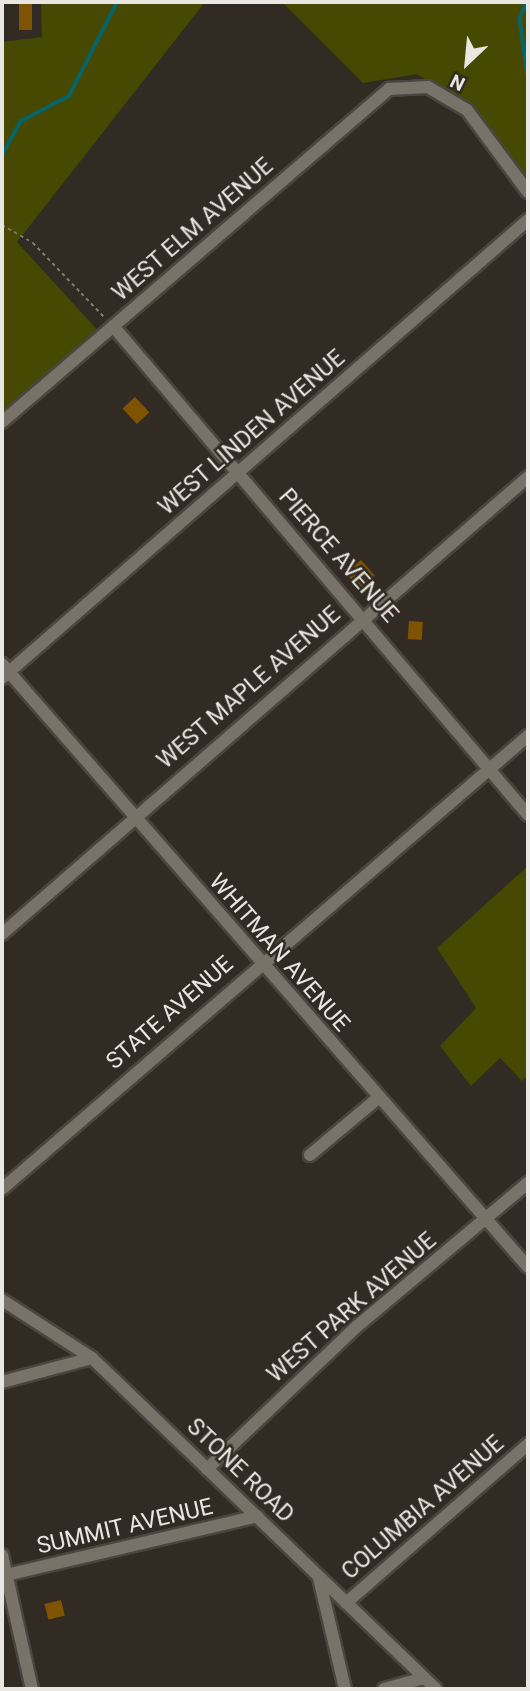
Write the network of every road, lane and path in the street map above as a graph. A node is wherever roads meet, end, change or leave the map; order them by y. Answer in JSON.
{"nodes":[{"id":1,"x":4,"y":34,"type":"dead end"},
{"id":2,"x":2,"y":41,"type":"edge"},
{"id":3,"x":528,"y":192,"type":"edge"},
{"id":4,"x":528,"y":220,"type":"edge"},
{"id":5,"x":2,"y":225,"type":"edge"},
{"id":6,"x":113,"y":326,"type":"junction"},
{"id":7,"x":2,"y":422,"type":"edge"},
{"id":8,"x":237,"y":472,"type":"junction"},
{"id":9,"x":528,"y":477,"type":"edge"},
{"id":10,"x":364,"y":617,"type":"junction"},
{"id":11,"x":4,"y":671,"type":"edge"},
{"id":12,"x":528,"y":736,"type":"edge"},
{"id":13,"x":488,"y":770,"type":"junction"},
{"id":14,"x":528,"y":815,"type":"edge"},
{"id":15,"x":133,"y":816,"type":"junction"},
{"id":16,"x":2,"y":934,"type":"edge"},
{"id":17,"x":260,"y":962,"type":"junction"},
{"id":18,"x":377,"y":1099,"type":"junction"},
{"id":19,"x":310,"y":1155,"type":"dead end"},
{"id":20,"x":528,"y":1184,"type":"edge"},
{"id":21,"x":2,"y":1189,"type":"edge"},
{"id":22,"x":484,"y":1221,"type":"junction"},
{"id":23,"x":528,"y":1267,"type":"edge"},
{"id":24,"x":2,"y":1300,"type":"edge"},
{"id":25,"x":92,"y":1358,"type":"junction"},
{"id":26,"x":2,"y":1382,"type":"edge"},
{"id":27,"x":528,"y":1444,"type":"edge"},
{"id":28,"x":207,"y":1469,"type":"junction"},
{"id":29,"x":257,"y":1516,"type":"junction"},
{"id":30,"x":2,"y":1555,"type":"edge"},
{"id":31,"x":4,"y":1575,"type":"edge"},
{"id":32,"x":319,"y":1578,"type":"junction"},
{"id":33,"x":346,"y":1603,"type":"junction"},
{"id":34,"x":424,"y":1678,"type":"junction"},
{"id":35,"x":32,"y":1689,"type":"edge"},
{"id":36,"x":345,"y":1689,"type":"edge"},
{"id":37,"x":384,"y":1689,"type":"edge"},
{"id":38,"x":436,"y":1689,"type":"edge"}],
"edges":[{"from":1,"to":2,"type":"path"},
{"from":3,"to":6,"type":"street","name":"WEST ELM AVENUE"},
{"from":4,"to":8,"type":"street","name":"WEST LINDEN AVENUE"},
{"from":5,"to":6,"type":"path"},
{"from":6,"to":7,"type":"street","name":"WEST ELM AVENUE"},
{"from":6,"to":8,"type":"street","name":"PIERCE AVENUE"},
{"from":8,"to":10,"type":"street","name":"PIERCE AVENUE"},
{"from":8,"to":11,"type":"street","name":"WEST LINDEN AVENUE"},
{"from":9,"to":10,"type":"street","name":"WEST MAPLE AVENUE"},
{"from":10,"to":13,"type":"street","name":"PIERCE AVENUE"},
{"from":10,"to":15,"type":"street","name":"WEST MAPLE AVENUE"},
{"from":11,"to":15,"type":"street","name":"WHITMAN AVENUE"},
{"from":12,"to":13,"type":"street","name":"STATE AVENUE"},
{"from":13,"to":14,"type":"street","name":"PIERCE AVENUE"},
{"from":13,"to":17,"type":"street","name":"STATE AVENUE"},
{"from":15,"to":16,"type":"street","name":"WEST MAPLE AVENUE"},
{"from":15,"to":17,"type":"street","name":"WHITMAN AVENUE"},
{"from":17,"to":18,"type":"street","name":"WHITMAN AVENUE"},
{"from":17,"to":21,"type":"street","name":"STATE AVENUE"},
{"from":18,"to":19,"type":"street"},
{"from":18,"to":22,"type":"street","name":"WHITMAN AVENUE"},
{"from":20,"to":22,"type":"street","name":"WEST PARK AVENUE"},
{"from":22,"to":23,"type":"street","name":"WHITMAN AVENUE"},
{"from":22,"to":28,"type":"street","name":"WEST PARK AVENUE"},
{"from":24,"to":25,"type":"street","name":"STONE ROAD"},
{"from":25,"to":26,"type":"street"},
{"from":25,"to":28,"type":"street","name":"STONE ROAD"},
{"from":27,"to":33,"type":"street","name":"COLUMBIA AVENUE"},
{"from":28,"to":29,"type":"street","name":"STONE ROAD"},
{"from":29,"to":31,"type":"street","name":"SUMMIT AVENUE"},
{"from":29,"to":32,"type":"street","name":"STONE ROAD"},
{"from":30,"to":31,"type":"street"},
{"from":31,"to":35,"type":"street"},
{"from":32,"to":33,"type":"street","name":"STONE ROAD"},
{"from":32,"to":36,"type":"street"},
{"from":33,"to":34,"type":"street","name":"STONE ROAD"},
{"from":34,"to":37,"type":"street"},
{"from":34,"to":38,"type":"street","name":"STONE ROAD"}]}
